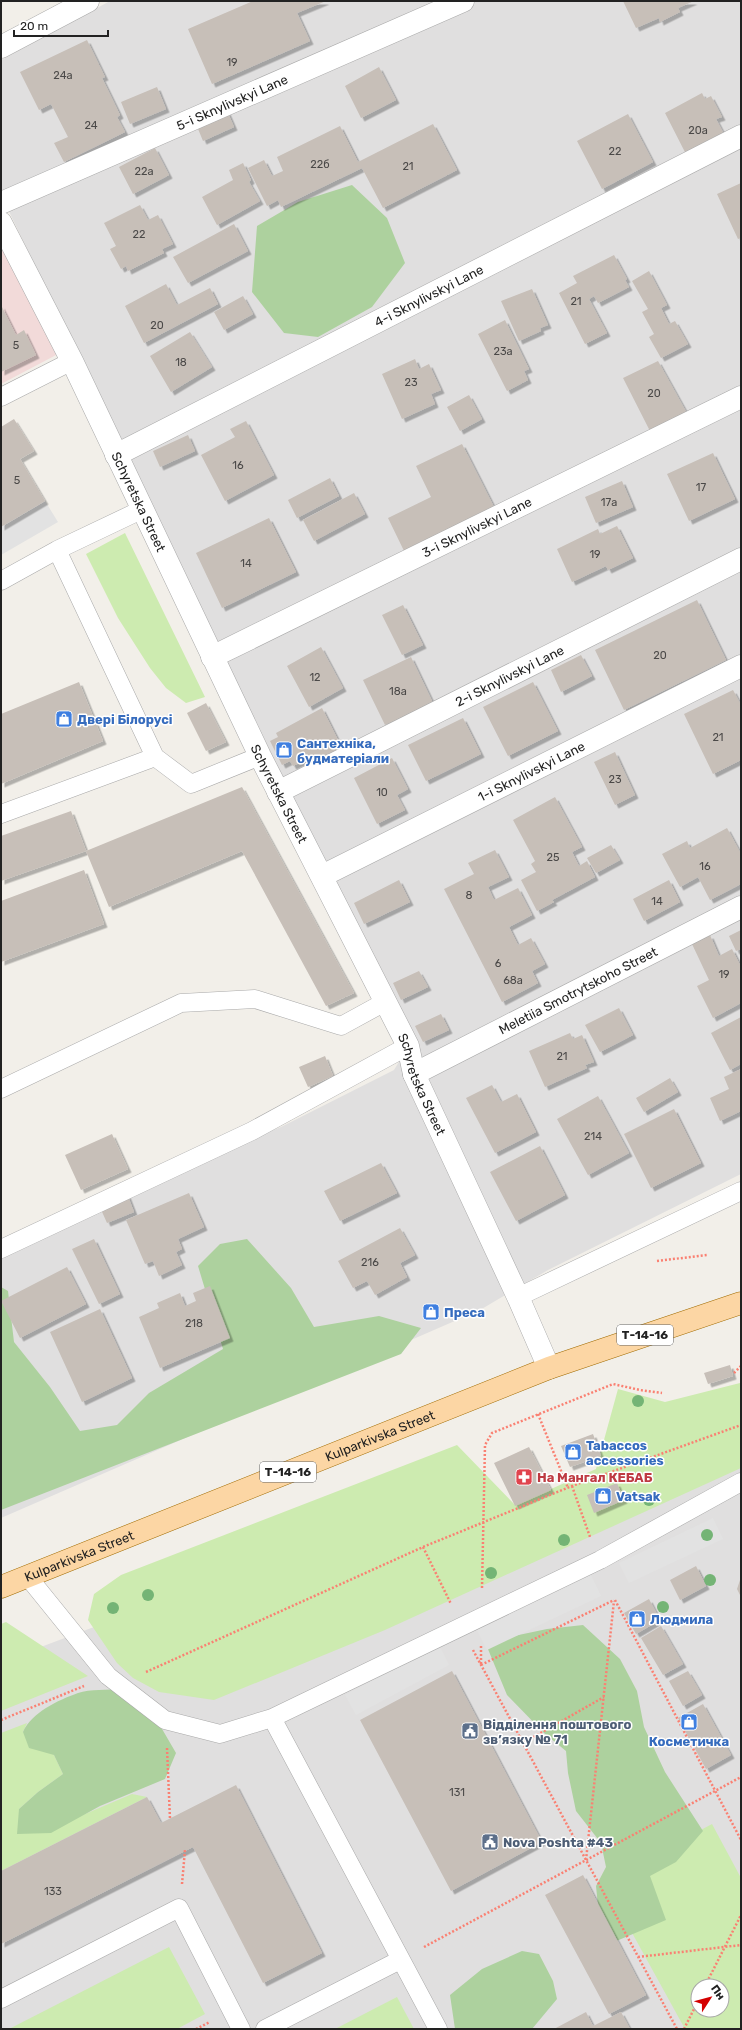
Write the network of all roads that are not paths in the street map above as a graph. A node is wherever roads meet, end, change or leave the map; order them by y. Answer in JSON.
{"nodes":[{"id":1,"x":88,"y":1,"type":"edge"},
{"id":2,"x":463,"y":1,"type":"edge"},
{"id":3,"x":1,"y":47,"type":"edge"},
{"id":4,"x":741,"y":136,"type":"edge"},
{"id":5,"x":1,"y":203,"type":"edge"},
{"id":6,"x":1,"y":223,"type":"edge"},
{"id":7,"x":72,"y":361,"type":"junction"},
{"id":8,"x":1,"y":397,"type":"edge"},
{"id":9,"x":741,"y":397,"type":"edge"},
{"id":10,"x":116,"y":456,"type":"junction"},
{"id":11,"x":141,"y":510,"type":"junction"},
{"id":12,"x":57,"y":550,"type":"junction"},
{"id":13,"x":741,"y":559,"type":"edge"},
{"id":14,"x":1,"y":581,"type":"edge"},
{"id":15,"x":212,"y":657,"type":"junction"},
{"id":16,"x":741,"y":666,"type":"edge"},
{"id":17,"x":260,"y":756,"type":"junction"},
{"id":18,"x":155,"y":757,"type":"junction"},
{"id":19,"x":278,"y":792,"type":"junction"},
{"id":20,"x":1,"y":814,"type":"edge"},
{"id":21,"x":322,"y":876,"type":"junction"},
{"id":22,"x":741,"y":907,"type":"edge"},
{"id":23,"x":385,"y":1002,"type":"junction"},
{"id":24,"x":408,"y":1046,"type":"junction"},
{"id":25,"x":414,"y":1074,"type":"junction"},
{"id":26,"x":1,"y":1089,"type":"edge"},
{"id":27,"x":741,"y":1191,"type":"edge"},
{"id":28,"x":1,"y":1249,"type":"edge"},
{"id":29,"x":518,"y":1298,"type":"junction"},
{"id":30,"x":741,"y":1303,"type":"edge"},
{"id":31,"x":549,"y":1368,"type":"junction"},
{"id":32,"x":741,"y":1482,"type":"edge"},
{"id":33,"x":28,"y":1577,"type":"junction"},
{"id":34,"x":1,"y":1587,"type":"edge"},
{"id":35,"x":272,"y":1718,"type":"junction"},
{"id":36,"x":400,"y":1960,"type":"junction"},
{"id":37,"x":1,"y":1999,"type":"edge"},
{"id":38,"x":241,"y":2029,"type":"edge"},
{"id":39,"x":265,"y":2029,"type":"edge"},
{"id":40,"x":438,"y":2029,"type":"edge"}],
"edges":[{"from":1,"to":3,"type":"street"},
{"from":2,"to":5,"type":"street","name":"5-i Sknylivskyi Lane"},
{"from":4,"to":10,"type":"street","name":"4-i Sknylivskyi Lane"},
{"from":6,"to":7,"type":"street","name":"Schyretska Street"},
{"from":7,"to":8,"type":"lane"},
{"from":7,"to":10,"type":"street","name":"Schyretska Street"},
{"from":9,"to":15,"type":"street","name":"3-i Sknylivskyi Lane"},
{"from":10,"to":11,"type":"street","name":"Schyretska Street"},
{"from":11,"to":12,"type":"lane"},
{"from":11,"to":15,"type":"street","name":"Schyretska Street"},
{"from":12,"to":14,"type":"lane"},
{"from":12,"to":18,"type":"lane"},
{"from":13,"to":19,"type":"street","name":"2-i Sknylivskyi Lane"},
{"from":15,"to":17,"type":"street","name":"Schyretska Street"},
{"from":16,"to":21,"type":"street","name":"1-i Sknylivskyi Lane"},
{"from":17,"to":18,"type":"lane"},
{"from":17,"to":19,"type":"street","name":"Schyretska Street"},
{"from":18,"to":20,"type":"lane"},
{"from":19,"to":21,"type":"street","name":"Schyretska Street"},
{"from":21,"to":23,"type":"street","name":"Schyretska Street"},
{"from":22,"to":25,"type":"street","name":"Meletiia Smotrytskoho Street"},
{"from":23,"to":24,"type":"street","name":"Schyretska Street"},
{"from":23,"to":26,"type":"lane"},
{"from":24,"to":25,"type":"street","name":"Schyretska Street"},
{"from":24,"to":28,"type":"lane"},
{"from":25,"to":29,"type":"street","name":"Schyretska Street"},
{"from":27,"to":29,"type":"lane"},
{"from":29,"to":31,"type":"street","name":"Schyretska Street"},
{"from":30,"to":31,"type":"main road","name":"Kulparkivska Street","number":"Т-14-16"},
{"from":31,"to":33,"type":"main road","name":"Kulparkivska Street","number":"Т-14-16"},
{"from":32,"to":35,"type":"lane"},
{"from":33,"to":34,"type":"main road","name":"Kulparkivska Street","number":"Т-14-16"},
{"from":33,"to":35,"type":"lane"},
{"from":35,"to":36,"type":"lane"},
{"from":36,"to":39,"type":"lane"},
{"from":36,"to":40,"type":"lane"},
{"from":37,"to":38,"type":"lane"}]}
